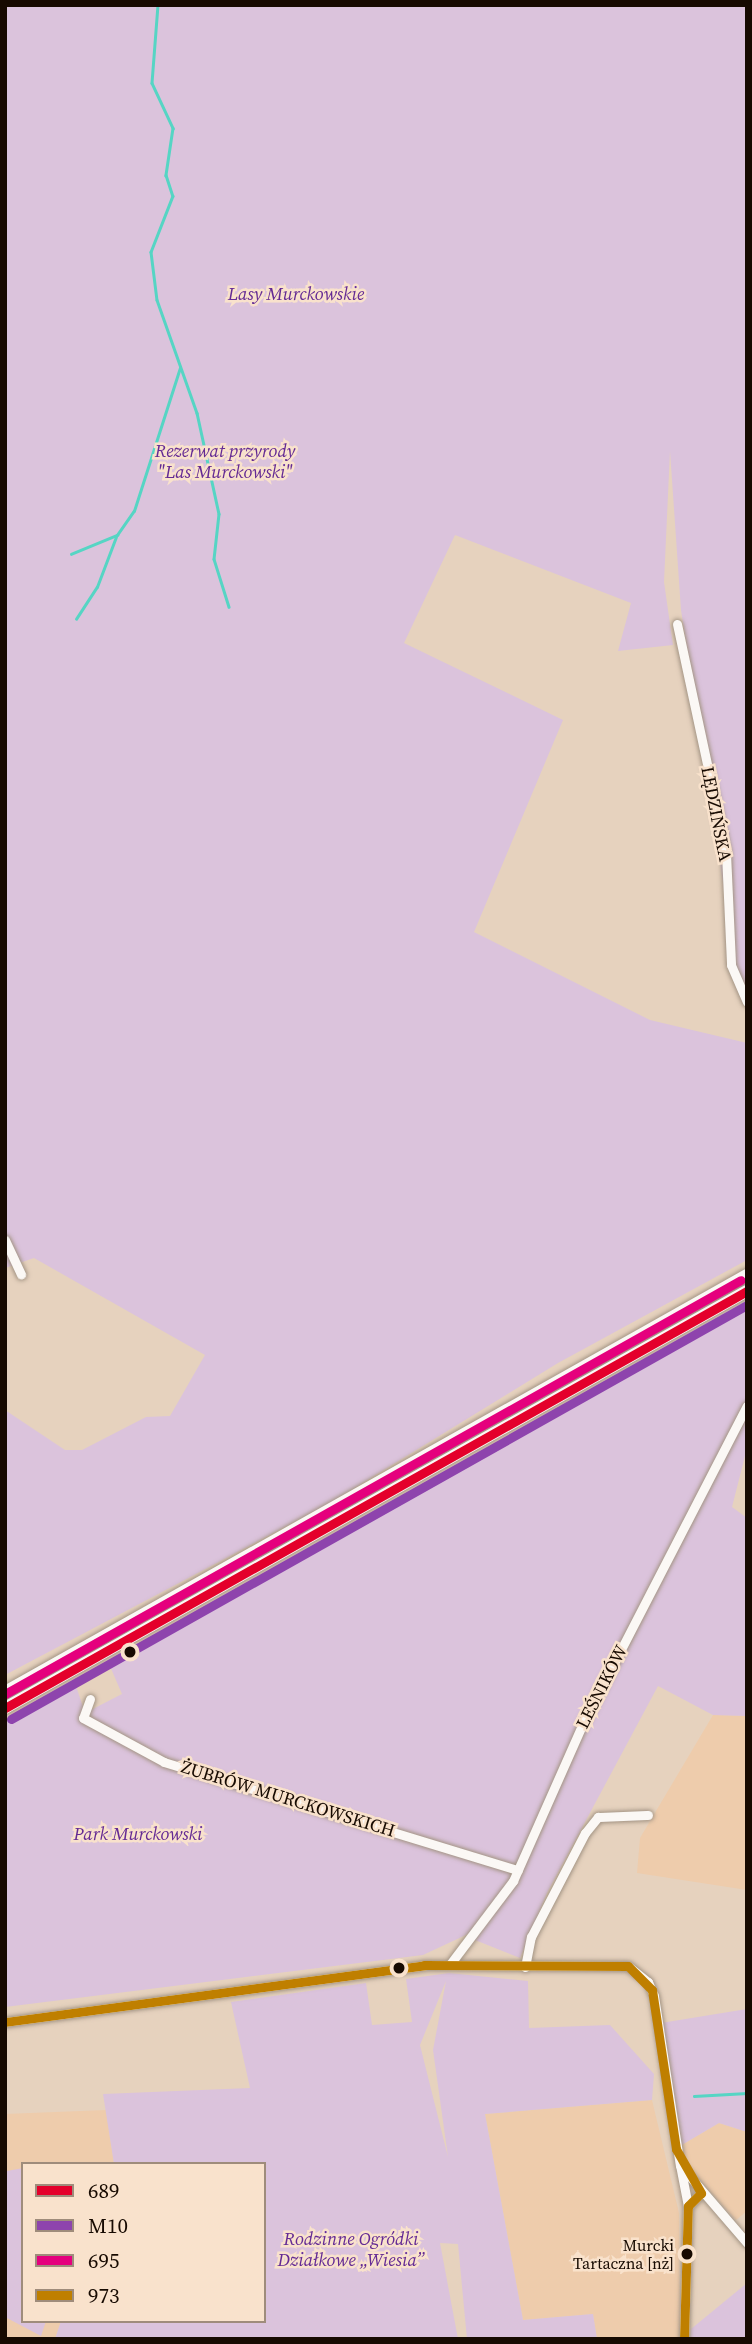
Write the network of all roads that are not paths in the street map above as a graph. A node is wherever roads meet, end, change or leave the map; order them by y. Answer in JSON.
{"nodes":[{"id":1,"x":677,"y":624,"type":"dead end"},
{"id":2,"x":747,"y":1002,"type":"edge"},
{"id":3,"x":5,"y":1240,"type":"edge"},
{"id":4,"x":21,"y":1274,"type":"dead end"},
{"id":5,"x":747,"y":1275,"type":"edge"},
{"id":6,"x":747,"y":1291,"type":"edge"},
{"id":7,"x":747,"y":1406,"type":"edge"},
{"id":8,"x":5,"y":1692,"type":"edge"},
{"id":9,"x":90,"y":1699,"type":"dead end"},
{"id":10,"x":5,"y":1708,"type":"edge"},
{"id":11,"x":648,"y":1815,"type":"dead end"},
{"id":12,"x":518,"y":1870,"type":"junction"},
{"id":13,"x":451,"y":1963,"type":"junction"},
{"id":14,"x":525,"y":1967,"type":"junction"},
{"id":15,"x":5,"y":2022,"type":"edge"},
{"id":16,"x":680,"y":2165,"type":"junction"},
{"id":17,"x":701,"y":2193,"type":"junction"},
{"id":18,"x":688,"y":2206,"type":"junction"},
{"id":19,"x":747,"y":2243,"type":"edge"},
{"id":20,"x":684,"y":2339,"type":"edge"}],
"edges":[{"from":1,"to":2,"type":"street","name":"LĘDZIŃSKA"},
{"from":3,"to":4,"type":"street"},
{"from":5,"to":8,"type":"main road"},
{"from":6,"to":10,"type":"main road"},
{"from":7,"to":12,"type":"street","name":"LEŚNIKÓW"},
{"from":9,"to":12,"type":"street","name":"ŻUBRÓW MURCKOWSKICH"},
{"from":11,"to":14,"type":"street"},
{"from":12,"to":13,"type":"street","name":"LEŚNIKÓW"},
{"from":13,"to":14,"type":"street"},
{"from":13,"to":15,"type":"street"},
{"from":14,"to":16,"type":"street"},
{"from":16,"to":17,"type":"street"},
{"from":16,"to":18,"type":"street"},
{"from":17,"to":18,"type":"street"},
{"from":17,"to":19,"type":"street"},
{"from":18,"to":20,"type":"street"}]}
